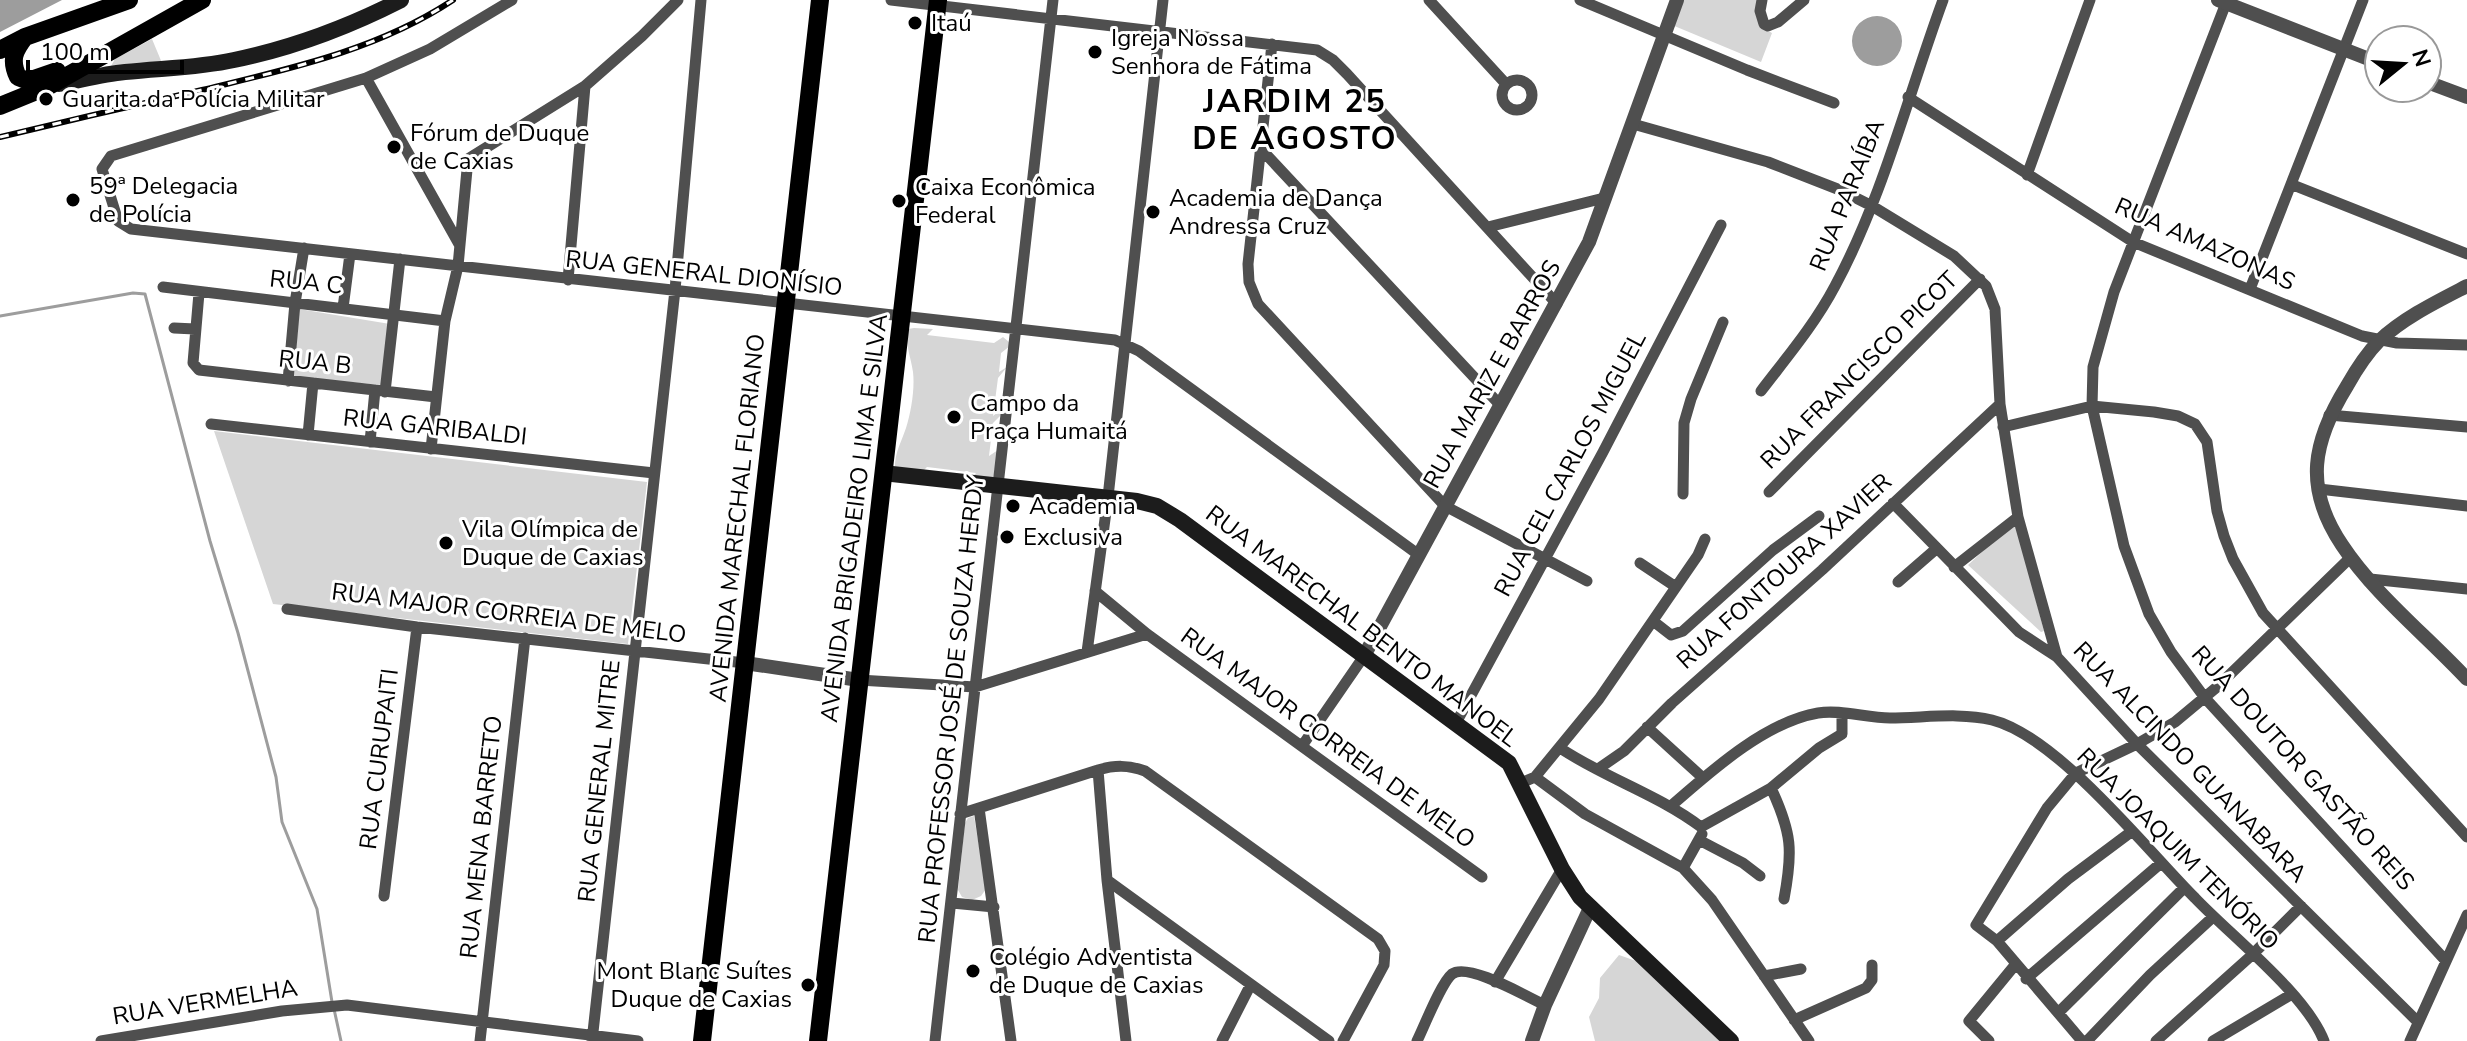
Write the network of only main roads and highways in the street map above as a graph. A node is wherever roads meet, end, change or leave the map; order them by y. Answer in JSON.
{"nodes":[{"id":1,"x":129,"y":0,"type":"edge"},
{"id":2,"x":202,"y":0,"type":"edge"},
{"id":3,"x":401,"y":0,"type":"edge"},
{"id":4,"x":820,"y":0,"type":"edge"},
{"id":5,"x":938,"y":3,"type":"edge"},
{"id":6,"x":140,"y":35,"type":"junction"},
{"id":7,"x":25,"y":37,"type":"junction"},
{"id":8,"x":0,"y":50,"type":"edge"},
{"id":9,"x":49,"y":86,"type":"junction"},
{"id":10,"x":0,"y":106,"type":"edge"},
{"id":11,"x":883,"y":473,"type":"junction"},
{"id":12,"x":702,"y":1041,"type":"edge"},
{"id":13,"x":818,"y":1041,"type":"edge"},
{"id":14,"x":1731,"y":1041,"type":"edge"}],
"edges":[{"from":1,"to":7,"type":"main road"},
{"from":2,"to":6,"type":"main road"},
{"from":3,"to":9,"type":"main road"},
{"from":4,"to":12,"type":"main road","name":"AVENIDA MARECHAL FLORIANO"},
{"from":5,"to":11,"type":"main road","name":"AVENIDA BRIGADEIRO LIMA E SILVA"},
{"from":6,"to":7,"type":"main road"},
{"from":6,"to":9,"type":"main road"},
{"from":7,"to":8,"type":"main road"},
{"from":9,"to":10,"type":"main road"},
{"from":11,"to":13,"type":"main road","name":"AVENIDA BRIGADEIRO LIMA E SILVA"},
{"from":11,"to":14,"type":"main road","name":"RUA MARECHAL BENTO MANOEL"}]}
